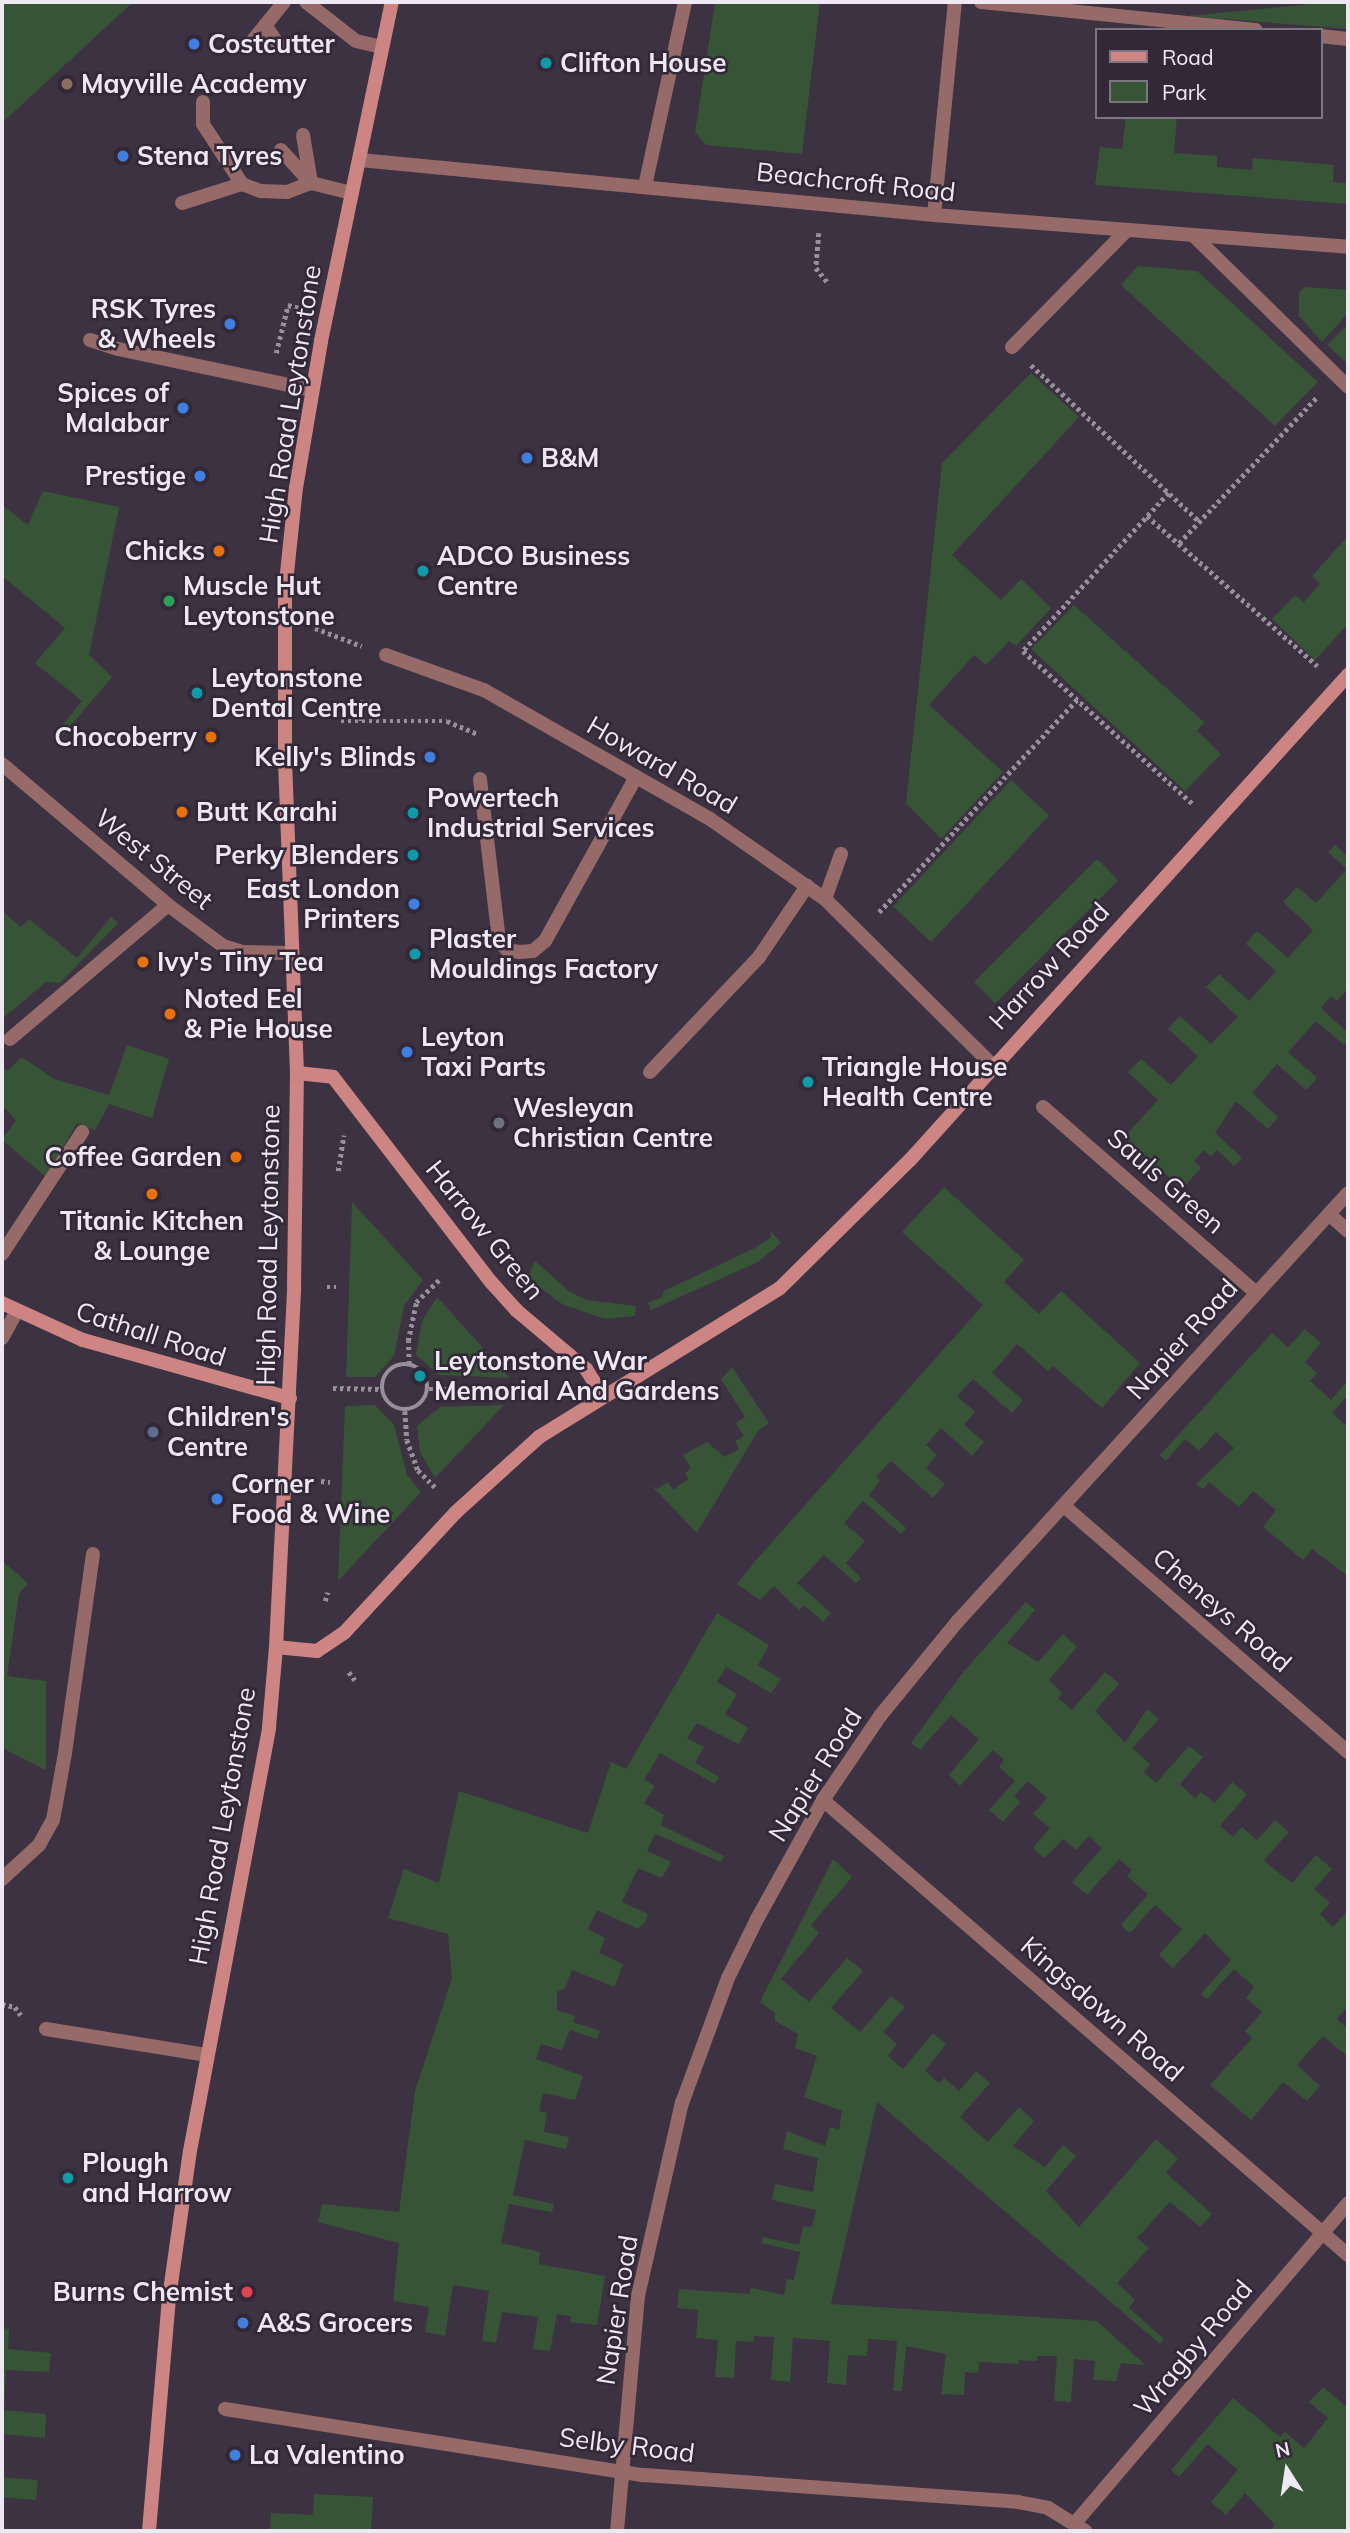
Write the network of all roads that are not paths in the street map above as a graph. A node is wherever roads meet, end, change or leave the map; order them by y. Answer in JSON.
{"nodes":[{"id":1,"x":284,"y":2,"type":"edge"},
{"id":2,"x":306,"y":2,"type":"edge"},
{"id":3,"x":392,"y":2,"type":"edge"},
{"id":4,"x":685,"y":2,"type":"edge"},
{"id":5,"x":955,"y":2,"type":"edge"},
{"id":6,"x":981,"y":2,"type":"edge"},
{"id":7,"x":265,"y":26,"type":"junction"},
{"id":8,"x":1236,"y":28,"type":"edge"},
{"id":9,"x":1322,"y":36,"type":"edge"},
{"id":10,"x":1348,"y":39,"type":"edge"},
{"id":11,"x":250,"y":44,"type":"dead end"},
{"id":12,"x":279,"y":46,"type":"dead end"},
{"id":13,"x":382,"y":47,"type":"junction"},
{"id":14,"x":203,"y":102,"type":"dead end"},
{"id":15,"x":303,"y":135,"type":"dead end"},
{"id":16,"x":281,"y":150,"type":"dead end"},
{"id":17,"x":360,"y":160,"type":"junction"},
{"id":18,"x":311,"y":183,"type":"junction"},
{"id":19,"x":242,"y":184,"type":"junction"},
{"id":20,"x":646,"y":186,"type":"junction"},
{"id":21,"x":352,"y":193,"type":"junction"},
{"id":22,"x":182,"y":204,"type":"dead end"},
{"id":23,"x":934,"y":215,"type":"junction"},
{"id":24,"x":1126,"y":230,"type":"junction"},
{"id":25,"x":1193,"y":236,"type":"junction"},
{"id":26,"x":1348,"y":247,"type":"edge"},
{"id":27,"x":90,"y":340,"type":"dead end"},
{"id":28,"x":1012,"y":347,"type":"road end"},
{"id":29,"x":1348,"y":387,"type":"edge"},
{"id":30,"x":312,"y":390,"type":"junction"},
{"id":31,"x":386,"y":655,"type":"road end"},
{"id":32,"x":1344,"y":680,"type":"edge"},
{"id":33,"x":2,"y":764,"type":"edge"},
{"id":34,"x":636,"y":777,"type":"junction"},
{"id":35,"x":480,"y":779,"type":"dead end"},
{"id":36,"x":841,"y":854,"type":"dead end"},
{"id":37,"x":807,"y":886,"type":"junction"},
{"id":38,"x":825,"y":899,"type":"junction"},
{"id":39,"x":168,"y":905,"type":"junction"},
{"id":40,"x":291,"y":953,"type":"junction"},
{"id":41,"x":10,"y":1040,"type":"dead end"},
{"id":42,"x":992,"y":1065,"type":"junction"},
{"id":43,"x":650,"y":1072,"type":"dead end"},
{"id":44,"x":296,"y":1073,"type":"junction"},
{"id":45,"x":1043,"y":1107,"type":"dead end"},
{"id":46,"x":82,"y":1132,"type":"dead end"},
{"id":47,"x":1348,"y":1194,"type":"edge"},
{"id":48,"x":1329,"y":1214,"type":"junction"},
{"id":49,"x":1348,"y":1231,"type":"edge"},
{"id":50,"x":2,"y":1254,"type":"edge"},
{"id":51,"x":1256,"y":1293,"type":"junction"},
{"id":52,"x":2,"y":1303,"type":"edge"},
{"id":53,"x":16,"y":1313,"type":"junction"},
{"id":54,"x":2,"y":1338,"type":"edge"},
{"id":55,"x":602,"y":1395,"type":"junction"},
{"id":56,"x":290,"y":1398,"type":"junction"},
{"id":57,"x":1064,"y":1506,"type":"junction"},
{"id":58,"x":93,"y":1554,"type":"dead end"},
{"id":59,"x":276,"y":1647,"type":"junction"},
{"id":60,"x":1348,"y":1752,"type":"edge"},
{"id":61,"x":824,"y":1800,"type":"junction"},
{"id":62,"x":2,"y":1879,"type":"edge"},
{"id":63,"x":46,"y":2029,"type":"dead end"},
{"id":64,"x":206,"y":2055,"type":"junction"},
{"id":65,"x":1348,"y":2203,"type":"edge"},
{"id":66,"x":1323,"y":2233,"type":"junction"},
{"id":67,"x":1348,"y":2255,"type":"edge"},
{"id":68,"x":225,"y":2409,"type":"dead end"},
{"id":69,"x":621,"y":2471,"type":"junction"},
{"id":70,"x":1080,"y":2527,"type":"edge"},
{"id":71,"x":149,"y":2531,"type":"edge"},
{"id":72,"x":617,"y":2531,"type":"edge"}],
"edges":[{"from":1,"to":7,"type":"street"},
{"from":2,"to":13,"type":"street"},
{"from":3,"to":13,"type":"street","name":"High Road Leytonstone"},
{"from":4,"to":20,"type":"street"},
{"from":5,"to":23,"type":"street"},
{"from":6,"to":8,"type":"street"},
{"from":7,"to":11,"type":"street"},
{"from":7,"to":12,"type":"street"},
{"from":9,"to":10,"type":"street"},
{"from":13,"to":17,"type":"street","name":"High Road Leytonstone"},
{"from":14,"to":19,"type":"street"},
{"from":15,"to":18,"type":"street"},
{"from":16,"to":18,"type":"street"},
{"from":17,"to":20,"type":"street","name":"Beachcroft Road"},
{"from":17,"to":21,"type":"street","name":"High Road Leytonstone"},
{"from":18,"to":19,"type":"street"},
{"from":18,"to":21,"type":"street"},
{"from":19,"to":22,"type":"street"},
{"from":20,"to":23,"type":"street","name":"Beachcroft Road"},
{"from":21,"to":30,"type":"street","name":"High Road Leytonstone"},
{"from":23,"to":24,"type":"street","name":"Beachcroft Road"},
{"from":24,"to":25,"type":"street","name":"Beachcroft Road"},
{"from":24,"to":28,"type":"street"},
{"from":25,"to":26,"type":"street","name":"Beachcroft Road"},
{"from":25,"to":29,"type":"street"},
{"from":27,"to":30,"type":"street"},
{"from":30,"to":40,"type":"street","name":"High Road Leytonstone"},
{"from":31,"to":34,"type":"street","name":"Howard Road"},
{"from":32,"to":42,"type":"street","name":"Harrow Road"},
{"from":33,"to":39,"type":"street","name":"West Street"},
{"from":34,"to":35,"type":"street"},
{"from":34,"to":37,"type":"street","name":"Howard Road"},
{"from":36,"to":38,"type":"street"},
{"from":37,"to":38,"type":"street","name":"Howard Road"},
{"from":37,"to":43,"type":"street"},
{"from":38,"to":42,"type":"street","name":"Howard Road"},
{"from":39,"to":40,"type":"street","name":"West Street"},
{"from":39,"to":41,"type":"street"},
{"from":40,"to":44,"type":"street","name":"High Road Leytonstone"},
{"from":42,"to":55,"type":"street","name":"Harrow Road"},
{"from":44,"to":55,"type":"street","name":"Harrow Green"},
{"from":44,"to":56,"type":"street","name":"High Road Leytonstone"},
{"from":45,"to":51,"type":"street","name":"Sauls Green"},
{"from":46,"to":50,"type":"street"},
{"from":47,"to":48,"type":"street","name":"Napier Road"},
{"from":48,"to":49,"type":"street"},
{"from":48,"to":51,"type":"street","name":"Napier Road"},
{"from":51,"to":57,"type":"street","name":"Napier Road"},
{"from":52,"to":53,"type":"street","name":"Cathall Road"},
{"from":53,"to":54,"type":"street"},
{"from":53,"to":56,"type":"street","name":"Cathall Road"},
{"from":55,"to":59,"type":"street"},
{"from":56,"to":59,"type":"street","name":"High Road Leytonstone"},
{"from":57,"to":60,"type":"street","name":"Cheneys Road"},
{"from":57,"to":61,"type":"street","name":"Napier Road"},
{"from":58,"to":62,"type":"street"},
{"from":59,"to":64,"type":"street","name":"High Road Leytonstone"},
{"from":61,"to":66,"type":"street","name":"Kingsdown Road"},
{"from":61,"to":69,"type":"street","name":"Napier Road"},
{"from":63,"to":64,"type":"street"},
{"from":64,"to":71,"type":"street","name":"High Road Leytonstone"},
{"from":65,"to":66,"type":"street","name":"Wragby Road"},
{"from":66,"to":67,"type":"street","name":"Kingsdown Road"},
{"from":66,"to":70,"type":"street","name":"Wragby Road"},
{"from":68,"to":69,"type":"street","name":"Selby Road"},
{"from":69,"to":70,"type":"street","name":"Selby Road"},
{"from":69,"to":72,"type":"street","name":"Napier Road"}]}
